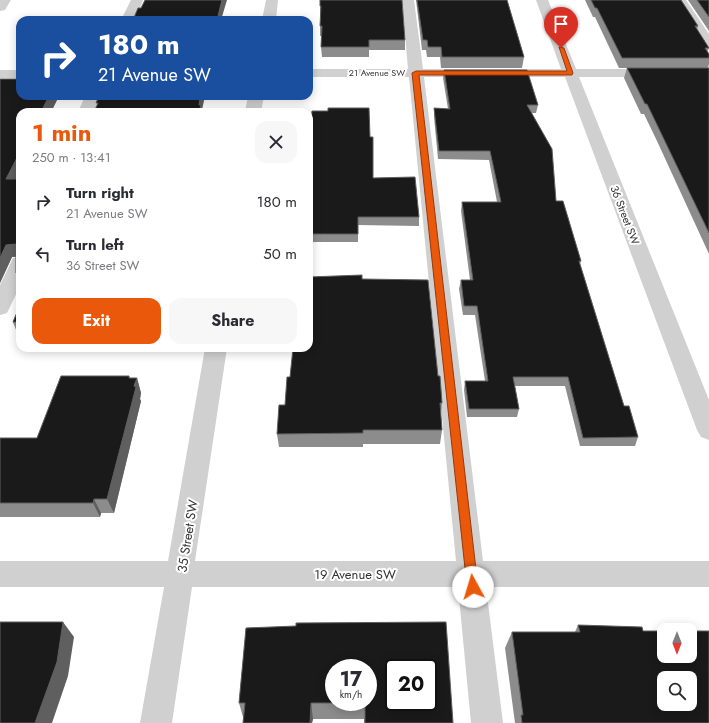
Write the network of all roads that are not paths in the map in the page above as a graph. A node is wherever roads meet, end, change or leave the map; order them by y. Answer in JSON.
{"nodes":[{"id":1,"x":5,"y":0,"type":"edge"},
{"id":2,"x":137,"y":0,"type":"edge"},
{"id":3,"x":272,"y":0,"type":"edge"},
{"id":4,"x":408,"y":0,"type":"edge"},
{"id":5,"x":542,"y":0,"type":"edge"},
{"id":6,"x":680,"y":0,"type":"edge"},
{"id":7,"x":0,"y":7,"type":"edge"},
{"id":8,"x":130,"y":16,"type":"edge"},
{"id":9,"x":270,"y":16,"type":"edge"},
{"id":10,"x":709,"y":44,"type":"edge"},
{"id":11,"x":313,"y":73,"type":"edge"},
{"id":12,"x":416,"y":73,"type":"junction"},
{"id":13,"x":570,"y":73,"type":"junction"},
{"id":14,"x":709,"y":73,"type":"edge"},
{"id":15,"x":0,"y":74,"type":"edge"},
{"id":16,"x":16,"y":74,"type":"edge"},
{"id":17,"x":16,"y":272,"type":"edge"},
{"id":18,"x":0,"y":308,"type":"edge"},
{"id":19,"x":215,"y":352,"type":"edge"},
{"id":20,"x":709,"y":430,"type":"edge"},
{"id":21,"x":0,"y":574,"type":"edge"},
{"id":22,"x":181,"y":574,"type":"junction"},
{"id":23,"x":471,"y":574,"type":"junction"},
{"id":24,"x":709,"y":574,"type":"edge"},
{"id":25,"x":156,"y":723,"type":"edge"},
{"id":26,"x":488,"y":723,"type":"edge"}],
"edges":[{"from":1,"to":7,"type":"street"},
{"from":2,"to":8,"type":"street"},
{"from":3,"to":9,"type":"street"},
{"from":4,"to":12,"type":"street"},
{"from":5,"to":13,"type":"street","name":"36 Street SW"},
{"from":6,"to":10,"type":"street"},
{"from":11,"to":12,"type":"street","name":"21 Avenue SW"},
{"from":12,"to":13,"type":"street","name":"21 Avenue SW"},
{"from":12,"to":23,"type":"street"},
{"from":13,"to":14,"type":"street","name":"21 Avenue SW"},
{"from":13,"to":20,"type":"street","name":"36 Street SW"},
{"from":15,"to":16,"type":"street"},
{"from":17,"to":18,"type":"street"},
{"from":19,"to":22,"type":"street","name":"35 Street SW"},
{"from":21,"to":22,"type":"street","name":"19 Avenue SW"},
{"from":22,"to":23,"type":"street","name":"19 Avenue SW"},
{"from":22,"to":25,"type":"street","name":"35 Street SW"},
{"from":23,"to":24,"type":"street","name":"19 Avenue SW"},
{"from":23,"to":26,"type":"street"}]}
